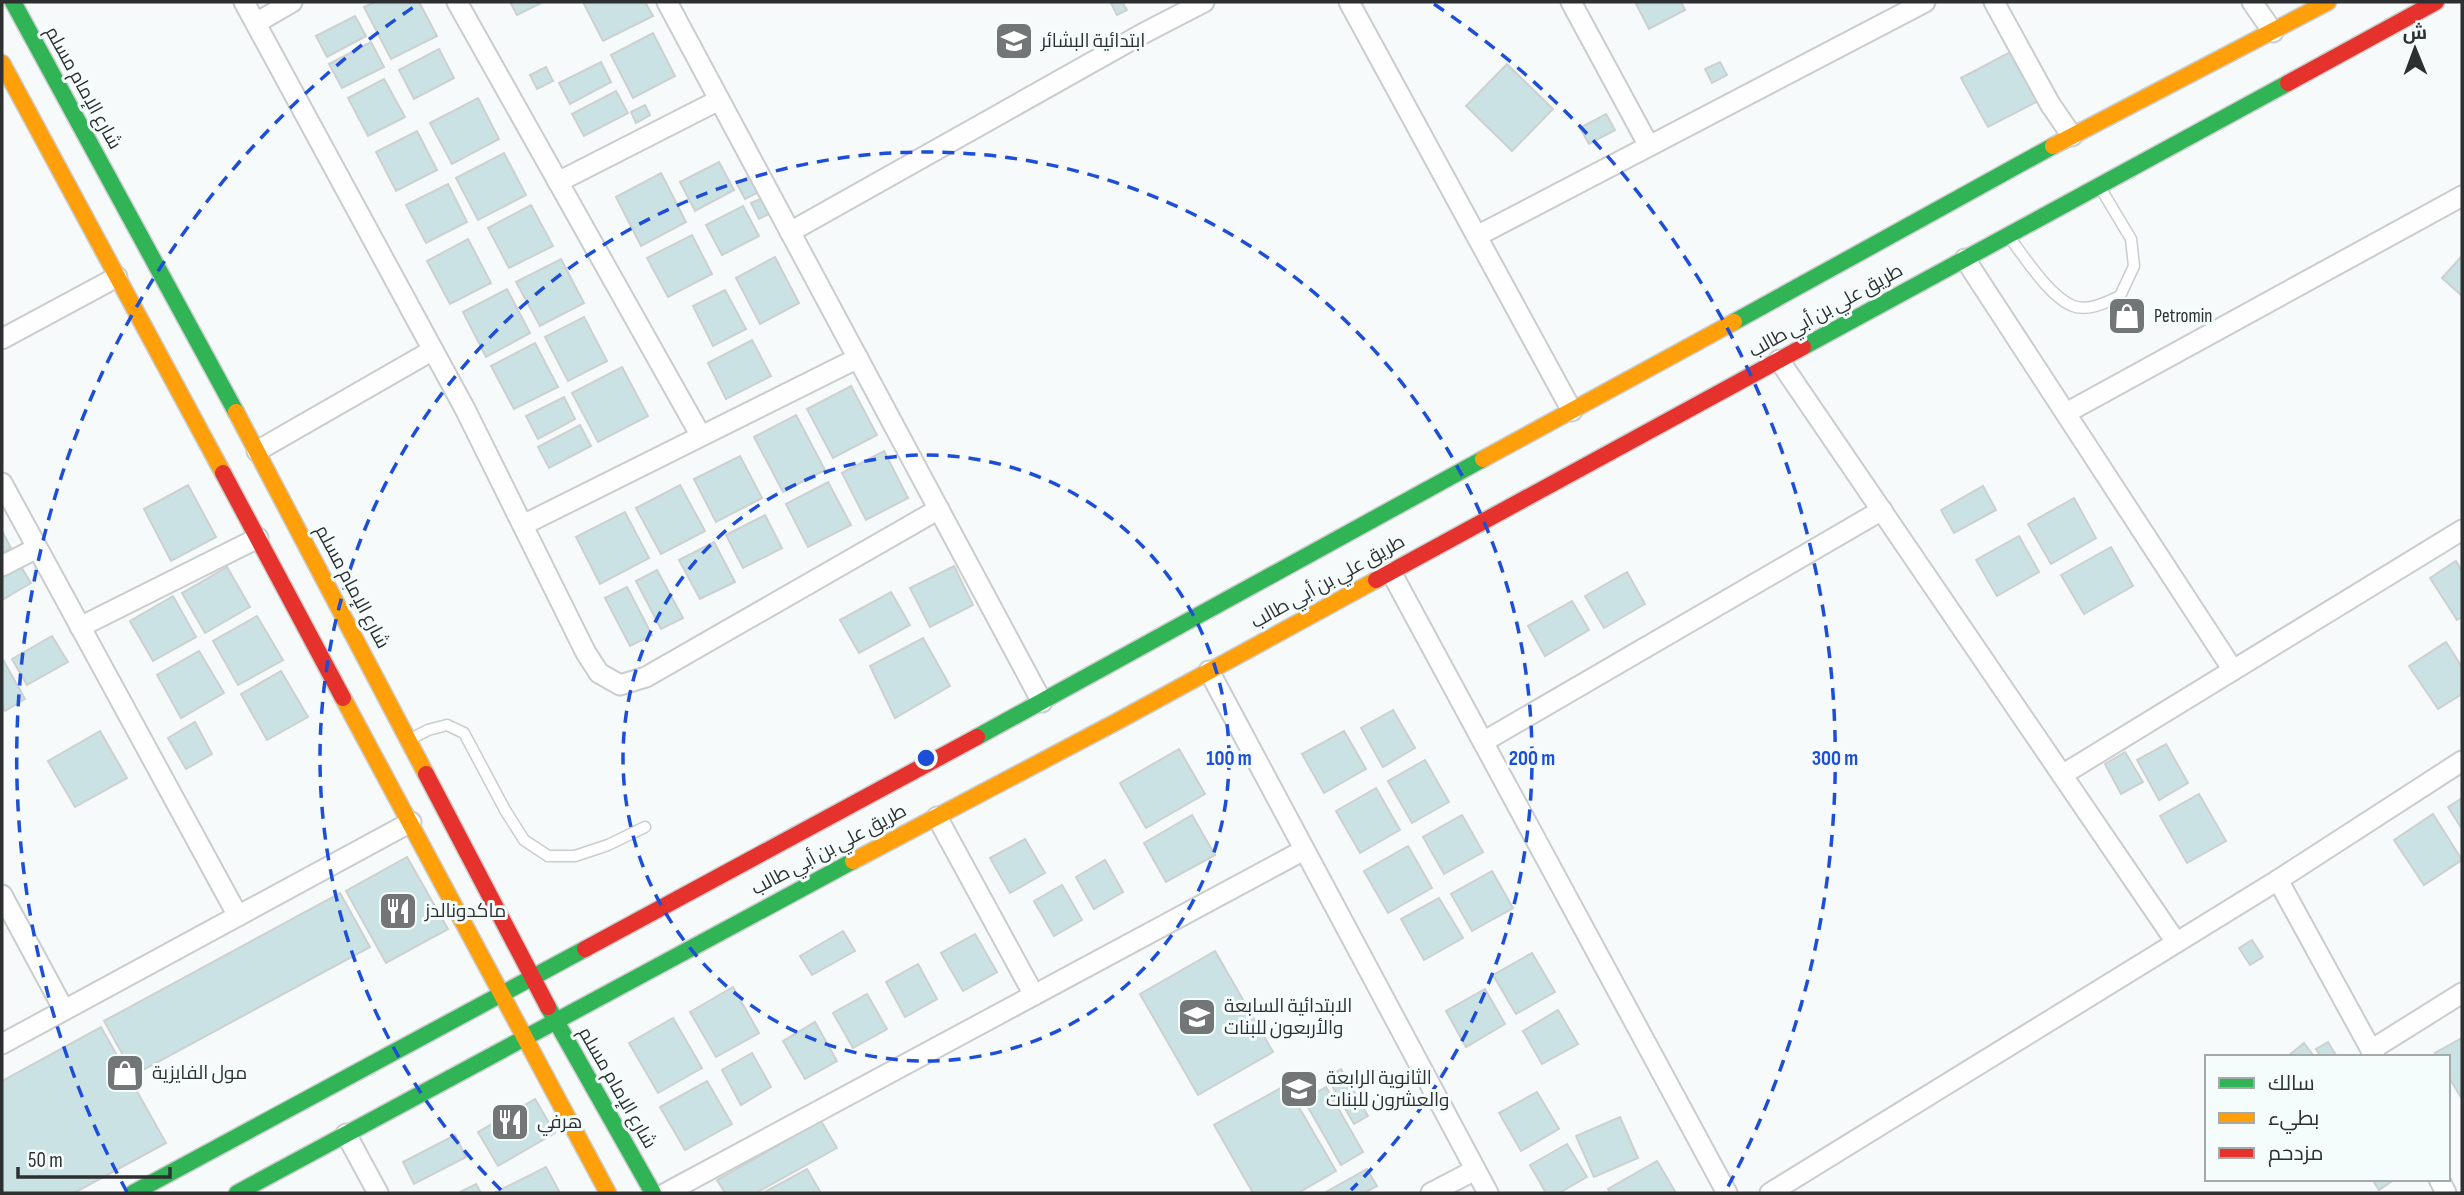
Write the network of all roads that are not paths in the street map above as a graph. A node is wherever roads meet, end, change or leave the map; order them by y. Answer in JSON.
{"nodes":[{"id":1,"x":13,"y":2,"type":"edge"},
{"id":2,"x":244,"y":2,"type":"edge"},
{"id":3,"x":292,"y":2,"type":"edge"},
{"id":4,"x":457,"y":2,"type":"edge"},
{"id":5,"x":667,"y":2,"type":"edge"},
{"id":6,"x":1204,"y":2,"type":"edge"},
{"id":7,"x":1349,"y":2,"type":"edge"},
{"id":8,"x":1571,"y":2,"type":"edge"},
{"id":9,"x":1925,"y":2,"type":"edge"},
{"id":10,"x":1994,"y":2,"type":"edge"},
{"id":11,"x":2252,"y":2,"type":"edge"},
{"id":12,"x":2328,"y":2,"type":"edge"},
{"id":13,"x":2436,"y":2,"type":"edge"},
{"id":14,"x":256,"y":23,"type":"junction"},
{"id":15,"x":2273,"y":32,"type":"junction"},
{"id":16,"x":2,"y":63,"type":"edge"},
{"id":17,"x":719,"y":100,"type":"junction"},
{"id":18,"x":2072,"y":136,"type":"junction"},
{"id":19,"x":1649,"y":146,"type":"junction"},
{"id":20,"x":558,"y":182,"type":"junction"},
{"id":21,"x":2099,"y":186,"type":"junction"},
{"id":22,"x":2462,"y":196,"type":"edge"},
{"id":23,"x":790,"y":232,"type":"junction"},
{"id":24,"x":2008,"y":235,"type":"junction"},
{"id":25,"x":1477,"y":236,"type":"junction"},
{"id":26,"x":1965,"y":258,"type":"junction"},
{"id":27,"x":117,"y":277,"type":"junction"},
{"id":28,"x":2,"y":339,"type":"edge"},
{"id":29,"x":433,"y":350,"type":"junction"},
{"id":30,"x":858,"y":358,"type":"junction"},
{"id":31,"x":1780,"y":360,"type":"junction"},
{"id":32,"x":1572,"y":411,"type":"junction"},
{"id":33,"x":2066,"y":413,"type":"junction"},
{"id":34,"x":701,"y":436,"type":"junction"},
{"id":35,"x":257,"y":451,"type":"junction"},
{"id":36,"x":2,"y":483,"type":"edge"},
{"id":37,"x":939,"y":509,"type":"junction"},
{"id":38,"x":1882,"y":510,"type":"junction"},
{"id":39,"x":523,"y":525,"type":"junction"},
{"id":40,"x":2462,"y":530,"type":"edge"},
{"id":41,"x":258,"y":538,"type":"junction"},
{"id":42,"x":37,"y":548,"type":"junction"},
{"id":43,"x":2,"y":566,"type":"edge"},
{"id":44,"x":1391,"y":572,"type":"junction"},
{"id":45,"x":80,"y":627,"type":"junction"},
{"id":46,"x":2233,"y":670,"type":"junction"},
{"id":47,"x":1209,"y":671,"type":"junction"},
{"id":48,"x":1042,"y":702,"type":"junction"},
{"id":49,"x":408,"y":740,"type":"junction"},
{"id":50,"x":1483,"y":742,"type":"junction"},
{"id":51,"x":2462,"y":761,"type":"edge"},
{"id":52,"x":2062,"y":775,"type":"junction"},
{"id":53,"x":937,"y":817,"type":"junction"},
{"id":54,"x":411,"y":822,"type":"junction"},
{"id":55,"x":645,"y":827,"type":"dead end"},
{"id":56,"x":1304,"y":850,"type":"junction"},
{"id":57,"x":2278,"y":880,"type":"junction"},
{"id":58,"x":2,"y":895,"type":"edge"},
{"id":59,"x":238,"y":916,"type":"junction"},
{"id":60,"x":2176,"y":942,"type":"junction"},
{"id":61,"x":534,"y":979,"type":"junction"},
{"id":62,"x":2462,"y":993,"type":"edge"},
{"id":63,"x":503,"y":994,"type":"junction"},
{"id":64,"x":1034,"y":995,"type":"junction"},
{"id":65,"x":64,"y":1010,"type":"junction"},
{"id":66,"x":555,"y":1020,"type":"junction"},
{"id":67,"x":525,"y":1037,"type":"junction"},
{"id":68,"x":2,"y":1044,"type":"edge"},
{"id":69,"x":2373,"y":1054,"type":"edge"},
{"id":70,"x":346,"y":1134,"type":"junction"},
{"id":71,"x":1475,"y":1170,"type":"junction"},
{"id":72,"x":133,"y":1193,"type":"edge"},
{"id":73,"x":237,"y":1193,"type":"edge"},
{"id":74,"x":379,"y":1193,"type":"edge"},
{"id":75,"x":608,"y":1193,"type":"edge"},
{"id":76,"x":653,"y":1193,"type":"edge"},
{"id":77,"x":666,"y":1193,"type":"edge"},
{"id":78,"x":1431,"y":1193,"type":"edge"},
{"id":79,"x":1488,"y":1193,"type":"edge"},
{"id":80,"x":1727,"y":1193,"type":"edge"},
{"id":81,"x":1770,"y":1193,"type":"edge"}],
"edges":[{"from":1,"to":35,"type":"main road","name":"شارع الإمام مسلم"},
{"from":2,"to":14,"type":"street"},
{"from":3,"to":14,"type":"street"},
{"from":4,"to":20,"type":"street"},
{"from":5,"to":17,"type":"street"},
{"from":6,"to":23,"type":"street"},
{"from":7,"to":25,"type":"street"},
{"from":8,"to":19,"type":"street"},
{"from":9,"to":19,"type":"street"},
{"from":10,"to":18,"type":"street"},
{"from":11,"to":15,"type":"street"},
{"from":12,"to":15,"type":"main road","name":"طريق علي بن أبي طالب"},
{"from":13,"to":21,"type":"main road","name":"طريق علي بن أبي طالب"},
{"from":14,"to":29,"type":"street"},
{"from":15,"to":18,"type":"main road","name":"طريق علي بن أبي طالب"},
{"from":16,"to":27,"type":"main road"},
{"from":17,"to":20,"type":"street"},
{"from":17,"to":23,"type":"street"},
{"from":18,"to":32,"type":"main road","name":"طريق علي بن أبي طالب"},
{"from":19,"to":25,"type":"street"},
{"from":20,"to":34,"type":"street"},
{"from":21,"to":24,"type":"main road","name":"طريق علي بن أبي طالب"},
{"from":21,"to":24,"type":"lane"},
{"from":22,"to":33,"type":"street"},
{"from":23,"to":30,"type":"street"},
{"from":24,"to":26,"type":"main road","name":"طريق علي بن أبي طالب"},
{"from":25,"to":32,"type":"street"},
{"from":26,"to":31,"type":"main road","name":"طريق علي بن أبي طالب"},
{"from":26,"to":33,"type":"street"},
{"from":27,"to":28,"type":"street"},
{"from":27,"to":41,"type":"main road"},
{"from":29,"to":35,"type":"street"},
{"from":29,"to":39,"type":"street"},
{"from":30,"to":34,"type":"street"},
{"from":30,"to":37,"type":"street"},
{"from":31,"to":38,"type":"street"},
{"from":31,"to":44,"type":"main road","name":"طريق علي بن أبي طالب"},
{"from":32,"to":48,"type":"main road","name":"طريق علي بن أبي طالب"},
{"from":33,"to":46,"type":"street"},
{"from":34,"to":39,"type":"street"},
{"from":35,"to":49,"type":"main road","name":"شارع الإمام مسلم"},
{"from":36,"to":42,"type":"street"},
{"from":37,"to":39,"type":"street"},
{"from":37,"to":48,"type":"street"},
{"from":38,"to":50,"type":"street"},
{"from":38,"to":52,"type":"street"},
{"from":40,"to":46,"type":"street"},
{"from":41,"to":45,"type":"street"},
{"from":41,"to":54,"type":"main road"},
{"from":42,"to":43,"type":"street"},
{"from":42,"to":45,"type":"street"},
{"from":44,"to":47,"type":"main road","name":"طريق علي بن أبي طالب"},
{"from":44,"to":50,"type":"street"},
{"from":45,"to":59,"type":"street"},
{"from":46,"to":52,"type":"street"},
{"from":47,"to":53,"type":"main road","name":"طريق علي بن أبي طالب"},
{"from":47,"to":56,"type":"street"},
{"from":48,"to":61,"type":"main road","name":"طريق علي بن أبي طالب"},
{"from":49,"to":55,"type":"lane"},
{"from":49,"to":61,"type":"main road","name":"شارع الإمام مسلم"},
{"from":50,"to":80,"type":"street"},
{"from":51,"to":57,"type":"street"},
{"from":52,"to":60,"type":"street"},
{"from":53,"to":64,"type":"street"},
{"from":53,"to":66,"type":"main road","name":"طريق علي بن أبي طالب"},
{"from":54,"to":59,"type":"street"},
{"from":54,"to":63,"type":"main road"},
{"from":56,"to":64,"type":"street"},
{"from":56,"to":71,"type":"street"},
{"from":57,"to":60,"type":"street"},
{"from":57,"to":69,"type":"street"},
{"from":58,"to":65,"type":"street"},
{"from":59,"to":65,"type":"street"},
{"from":60,"to":81,"type":"street"},
{"from":61,"to":63,"type":"main road","name":"طريق علي بن أبي طالب"},
{"from":61,"to":66,"type":"main road","name":"شارع الإمام مسلم"},
{"from":62,"to":69,"type":"street"},
{"from":63,"to":67,"type":"main road"},
{"from":63,"to":72,"type":"main road","name":"طريق علي بن أبي طالب"},
{"from":64,"to":77,"type":"street"},
{"from":65,"to":68,"type":"street"},
{"from":66,"to":67,"type":"main road","name":"طريق علي بن أبي طالب"},
{"from":66,"to":76,"type":"main road","name":"شارع الإمام مسلم"},
{"from":67,"to":70,"type":"main road","name":"طريق علي بن أبي طالب"},
{"from":67,"to":75,"type":"main road"},
{"from":70,"to":73,"type":"main road","name":"طريق علي بن أبي طالب"},
{"from":70,"to":74,"type":"street"},
{"from":71,"to":78,"type":"street"},
{"from":71,"to":79,"type":"street"}]}
